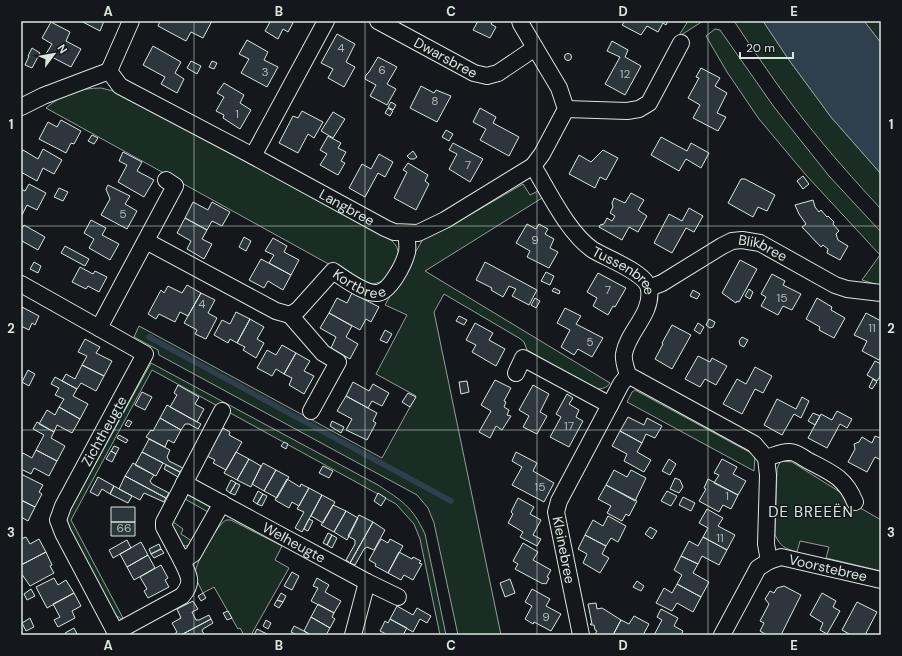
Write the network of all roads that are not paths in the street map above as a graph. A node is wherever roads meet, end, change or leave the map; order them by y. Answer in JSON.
{"nodes":[{"id":1,"x":131,"y":21,"type":"edge"},
{"id":2,"x":326,"y":21,"type":"edge"},
{"id":3,"x":378,"y":21,"type":"edge"},
{"id":4,"x":520,"y":21,"type":"edge"},
{"id":5,"x":681,"y":42,"type":"dead end"},
{"id":6,"x":535,"y":48,"type":"junction"},
{"id":7,"x":109,"y":71,"type":"junction"},
{"id":8,"x":21,"y":106,"type":"edge"},
{"id":9,"x":566,"y":109,"type":"junction"},
{"id":10,"x":253,"y":156,"type":"junction"},
{"id":11,"x":533,"y":166,"type":"junction"},
{"id":12,"x":166,"y":180,"type":"dead end"},
{"id":13,"x":406,"y":233,"type":"junction"},
{"id":14,"x":146,"y":241,"type":"junction"},
{"id":15,"x":21,"y":284,"type":"edge"},
{"id":16,"x":649,"y":288,"type":"junction"},
{"id":17,"x":881,"y":293,"type":"edge"},
{"id":18,"x":290,"y":315,"type":"junction"},
{"id":19,"x":99,"y":328,"type":"junction"},
{"id":20,"x":516,"y":373,"type":"dead end"},
{"id":21,"x":628,"y":375,"type":"junction"},
{"id":22,"x":610,"y":405,"type":"junction"},
{"id":23,"x":222,"y":411,"type":"dead end"},
{"id":24,"x":311,"y":411,"type":"dead end"},
{"id":25,"x":766,"y":458,"type":"junction"},
{"id":26,"x":184,"y":483,"type":"junction"},
{"id":27,"x":855,"y":502,"type":"dead end"},
{"id":28,"x":222,"y":503,"type":"junction"},
{"id":29,"x":769,"y":560,"type":"junction"},
{"id":30,"x":182,"y":561,"type":"junction"},
{"id":31,"x":881,"y":580,"type":"edge"},
{"id":32,"x":367,"y":582,"type":"junction"},
{"id":33,"x":398,"y":598,"type":"dead end"},
{"id":34,"x":117,"y":634,"type":"edge"},
{"id":35,"x":353,"y":635,"type":"edge"},
{"id":36,"x":581,"y":635,"type":"edge"},
{"id":37,"x":722,"y":635,"type":"edge"}],
"edges":[{"from":1,"to":7,"type":"street"},
{"from":2,"to":10,"type":"street"},
{"from":3,"to":6,"type":"street","name":"Dwarsbree"},
{"from":4,"to":6,"type":"street"},
{"from":5,"to":9,"type":"street"},
{"from":6,"to":9,"type":"street"},
{"from":7,"to":8,"type":"street"},
{"from":7,"to":10,"type":"street","name":"Langbree"},
{"from":9,"to":11,"type":"street","name":"Langbree"},
{"from":10,"to":13,"type":"street","name":"Langbree"},
{"from":11,"to":13,"type":"street","name":"Langbree"},
{"from":11,"to":16,"type":"street","name":"Tussenbree"},
{"from":12,"to":14,"type":"street"},
{"from":13,"to":18,"type":"street","name":"Kortbree"},
{"from":14,"to":18,"type":"street"},
{"from":14,"to":19,"type":"street"},
{"from":15,"to":19,"type":"street","name":"Zichtheugte"},
{"from":16,"to":17,"type":"street","name":"Blikbree"},
{"from":16,"to":21,"type":"street","name":"Tussenbree"},
{"from":18,"to":24,"type":"street"},
{"from":19,"to":34,"type":"street","name":"Zichtheugte"},
{"from":20,"to":22,"type":"street"},
{"from":21,"to":22,"type":"street","name":"Kleinebree"},
{"from":21,"to":25,"type":"street"},
{"from":22,"to":36,"type":"street","name":"Kleinebree"},
{"from":23,"to":26,"type":"street"},
{"from":25,"to":27,"type":"street"},
{"from":25,"to":29,"type":"street"},
{"from":26,"to":28,"type":"street","name":"Welheugte"},
{"from":26,"to":30,"type":"street"},
{"from":28,"to":30,"type":"street"},
{"from":28,"to":32,"type":"street","name":"Welheugte"},
{"from":29,"to":31,"type":"street","name":"Voorstebree"},
{"from":29,"to":37,"type":"street","name":"Voorstebree"},
{"from":30,"to":34,"type":"street"},
{"from":32,"to":33,"type":"street","name":"Welheugte"},
{"from":32,"to":35,"type":"street"}]}
